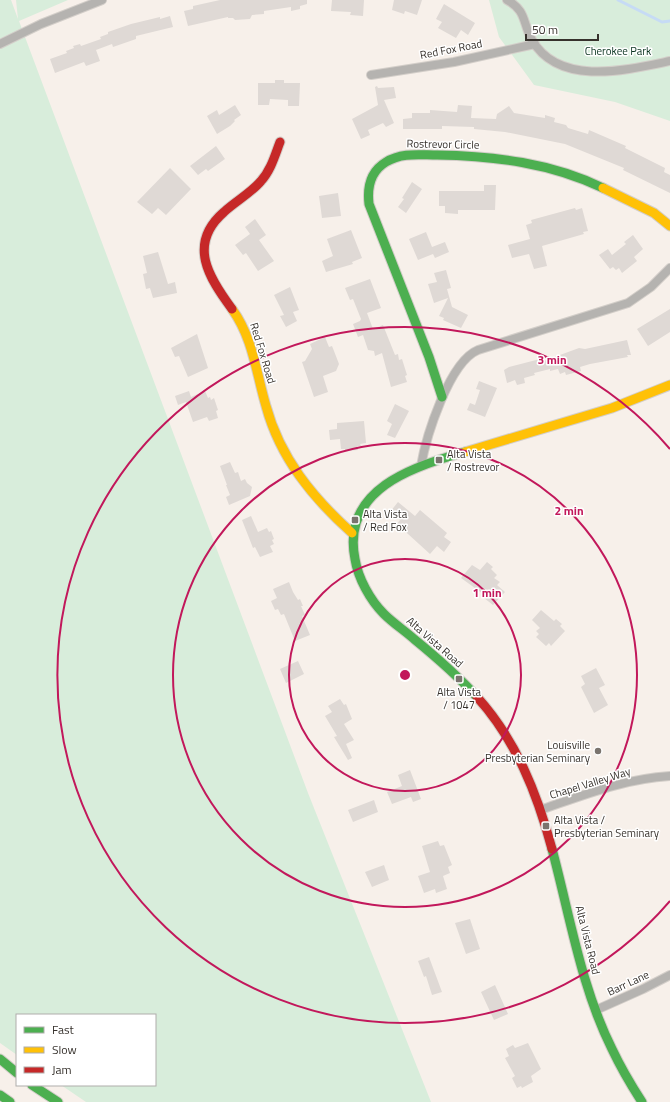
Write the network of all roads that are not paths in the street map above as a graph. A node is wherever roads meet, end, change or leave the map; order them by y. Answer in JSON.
{"nodes":[{"id":1,"x":102,"y":0,"type":"edge"},
{"id":2,"x":507,"y":0,"type":"edge"},
{"id":3,"x":519,"y":3,"type":"edge"},
{"id":4,"x":0,"y":44,"type":"edge"},
{"id":5,"x":534,"y":44,"type":"junction"},
{"id":6,"x":670,"y":61,"type":"edge"},
{"id":7,"x":371,"y":75,"type":"dead end"},
{"id":8,"x":280,"y":142,"type":"dead end"},
{"id":9,"x":670,"y":226,"type":"edge"},
{"id":10,"x":670,"y":268,"type":"edge"},
{"id":11,"x":670,"y":385,"type":"edge"},
{"id":12,"x":442,"y":397,"type":"junction"},
{"id":13,"x":421,"y":466,"type":"junction"},
{"id":14,"x":352,"y":533,"type":"junction"},
{"id":15,"x":670,"y":776,"type":"edge"},
{"id":16,"x":540,"y":810,"type":"junction"},
{"id":17,"x":670,"y":975,"type":"edge"},
{"id":18,"x":596,"y":1010,"type":"junction"},
{"id":19,"x":0,"y":1059,"type":"edge"},
{"id":20,"x":16,"y":1072,"type":"edge"},
{"id":21,"x":34,"y":1086,"type":"edge"},
{"id":22,"x":0,"y":1095,"type":"edge"},
{"id":23,"x":10,"y":1102,"type":"edge"},
{"id":24,"x":58,"y":1102,"type":"edge"},
{"id":25,"x":642,"y":1102,"type":"edge"}],
"edges":[{"from":1,"to":4,"type":"street"},
{"from":2,"to":3,"type":"street"},
{"from":3,"to":5,"type":"street"},
{"from":5,"to":6,"type":"street"},
{"from":5,"to":7,"type":"street","name":"Red Fox Road"},
{"from":8,"to":14,"type":"main road","name":"Red Fox Road"},
{"from":9,"to":12,"type":"main road","name":"Rostrevor Circle"},
{"from":10,"to":12,"type":"street"},
{"from":11,"to":13,"type":"main road","name":"Alta Vista Road"},
{"from":12,"to":13,"type":"street"},
{"from":13,"to":14,"type":"main road","name":"Alta Vista Road"},
{"from":14,"to":16,"type":"main road","name":"Alta Vista Road"},
{"from":15,"to":16,"type":"street","name":"Chapel Valley Way"},
{"from":16,"to":18,"type":"main road","name":"Alta Vista Road"},
{"from":17,"to":18,"type":"street","name":"Barr Lane"},
{"from":18,"to":25,"type":"main road","name":"Alta Vista Road"},
{"from":19,"to":20,"type":"main road"},
{"from":21,"to":24,"type":"main road"},
{"from":22,"to":23,"type":"main road"}]}
